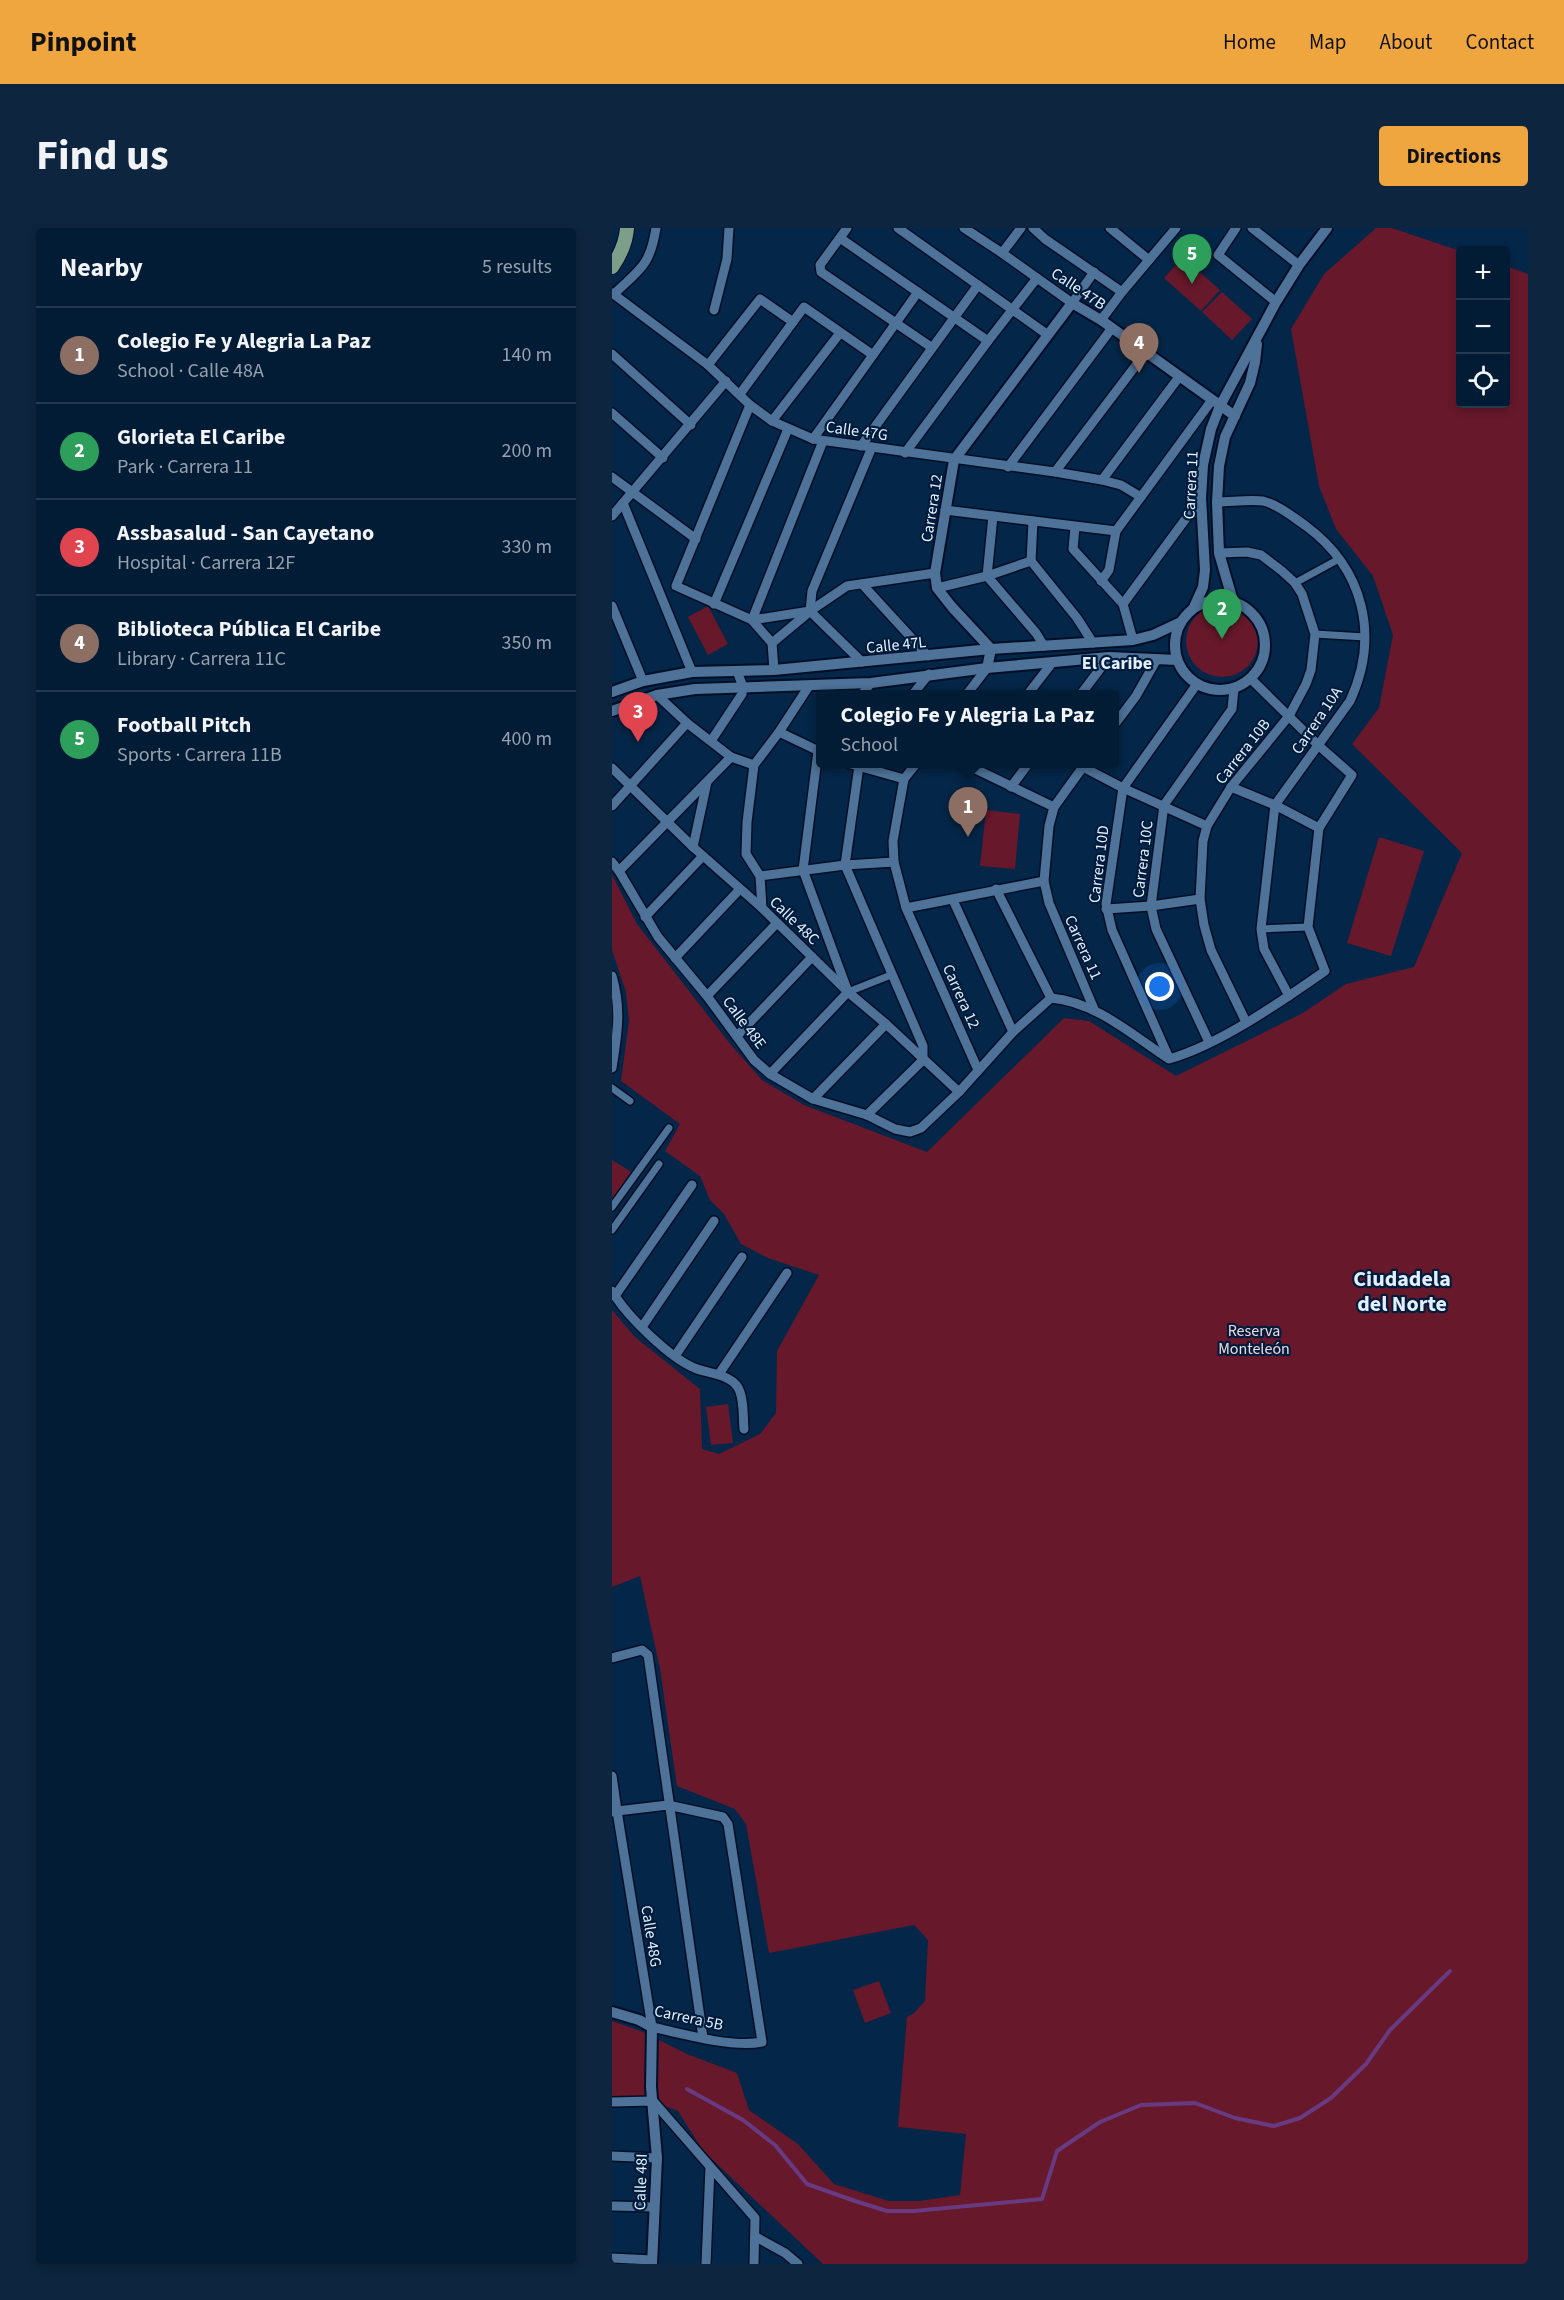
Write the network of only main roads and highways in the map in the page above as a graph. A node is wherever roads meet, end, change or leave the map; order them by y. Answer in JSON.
{"nodes":[{"id":1,"x":627,"y":228,"type":"edge"},
{"id":2,"x":612,"y":267,"type":"edge"}],
"edges":[{"from":1,"to":2,"type":"main road"}]}
